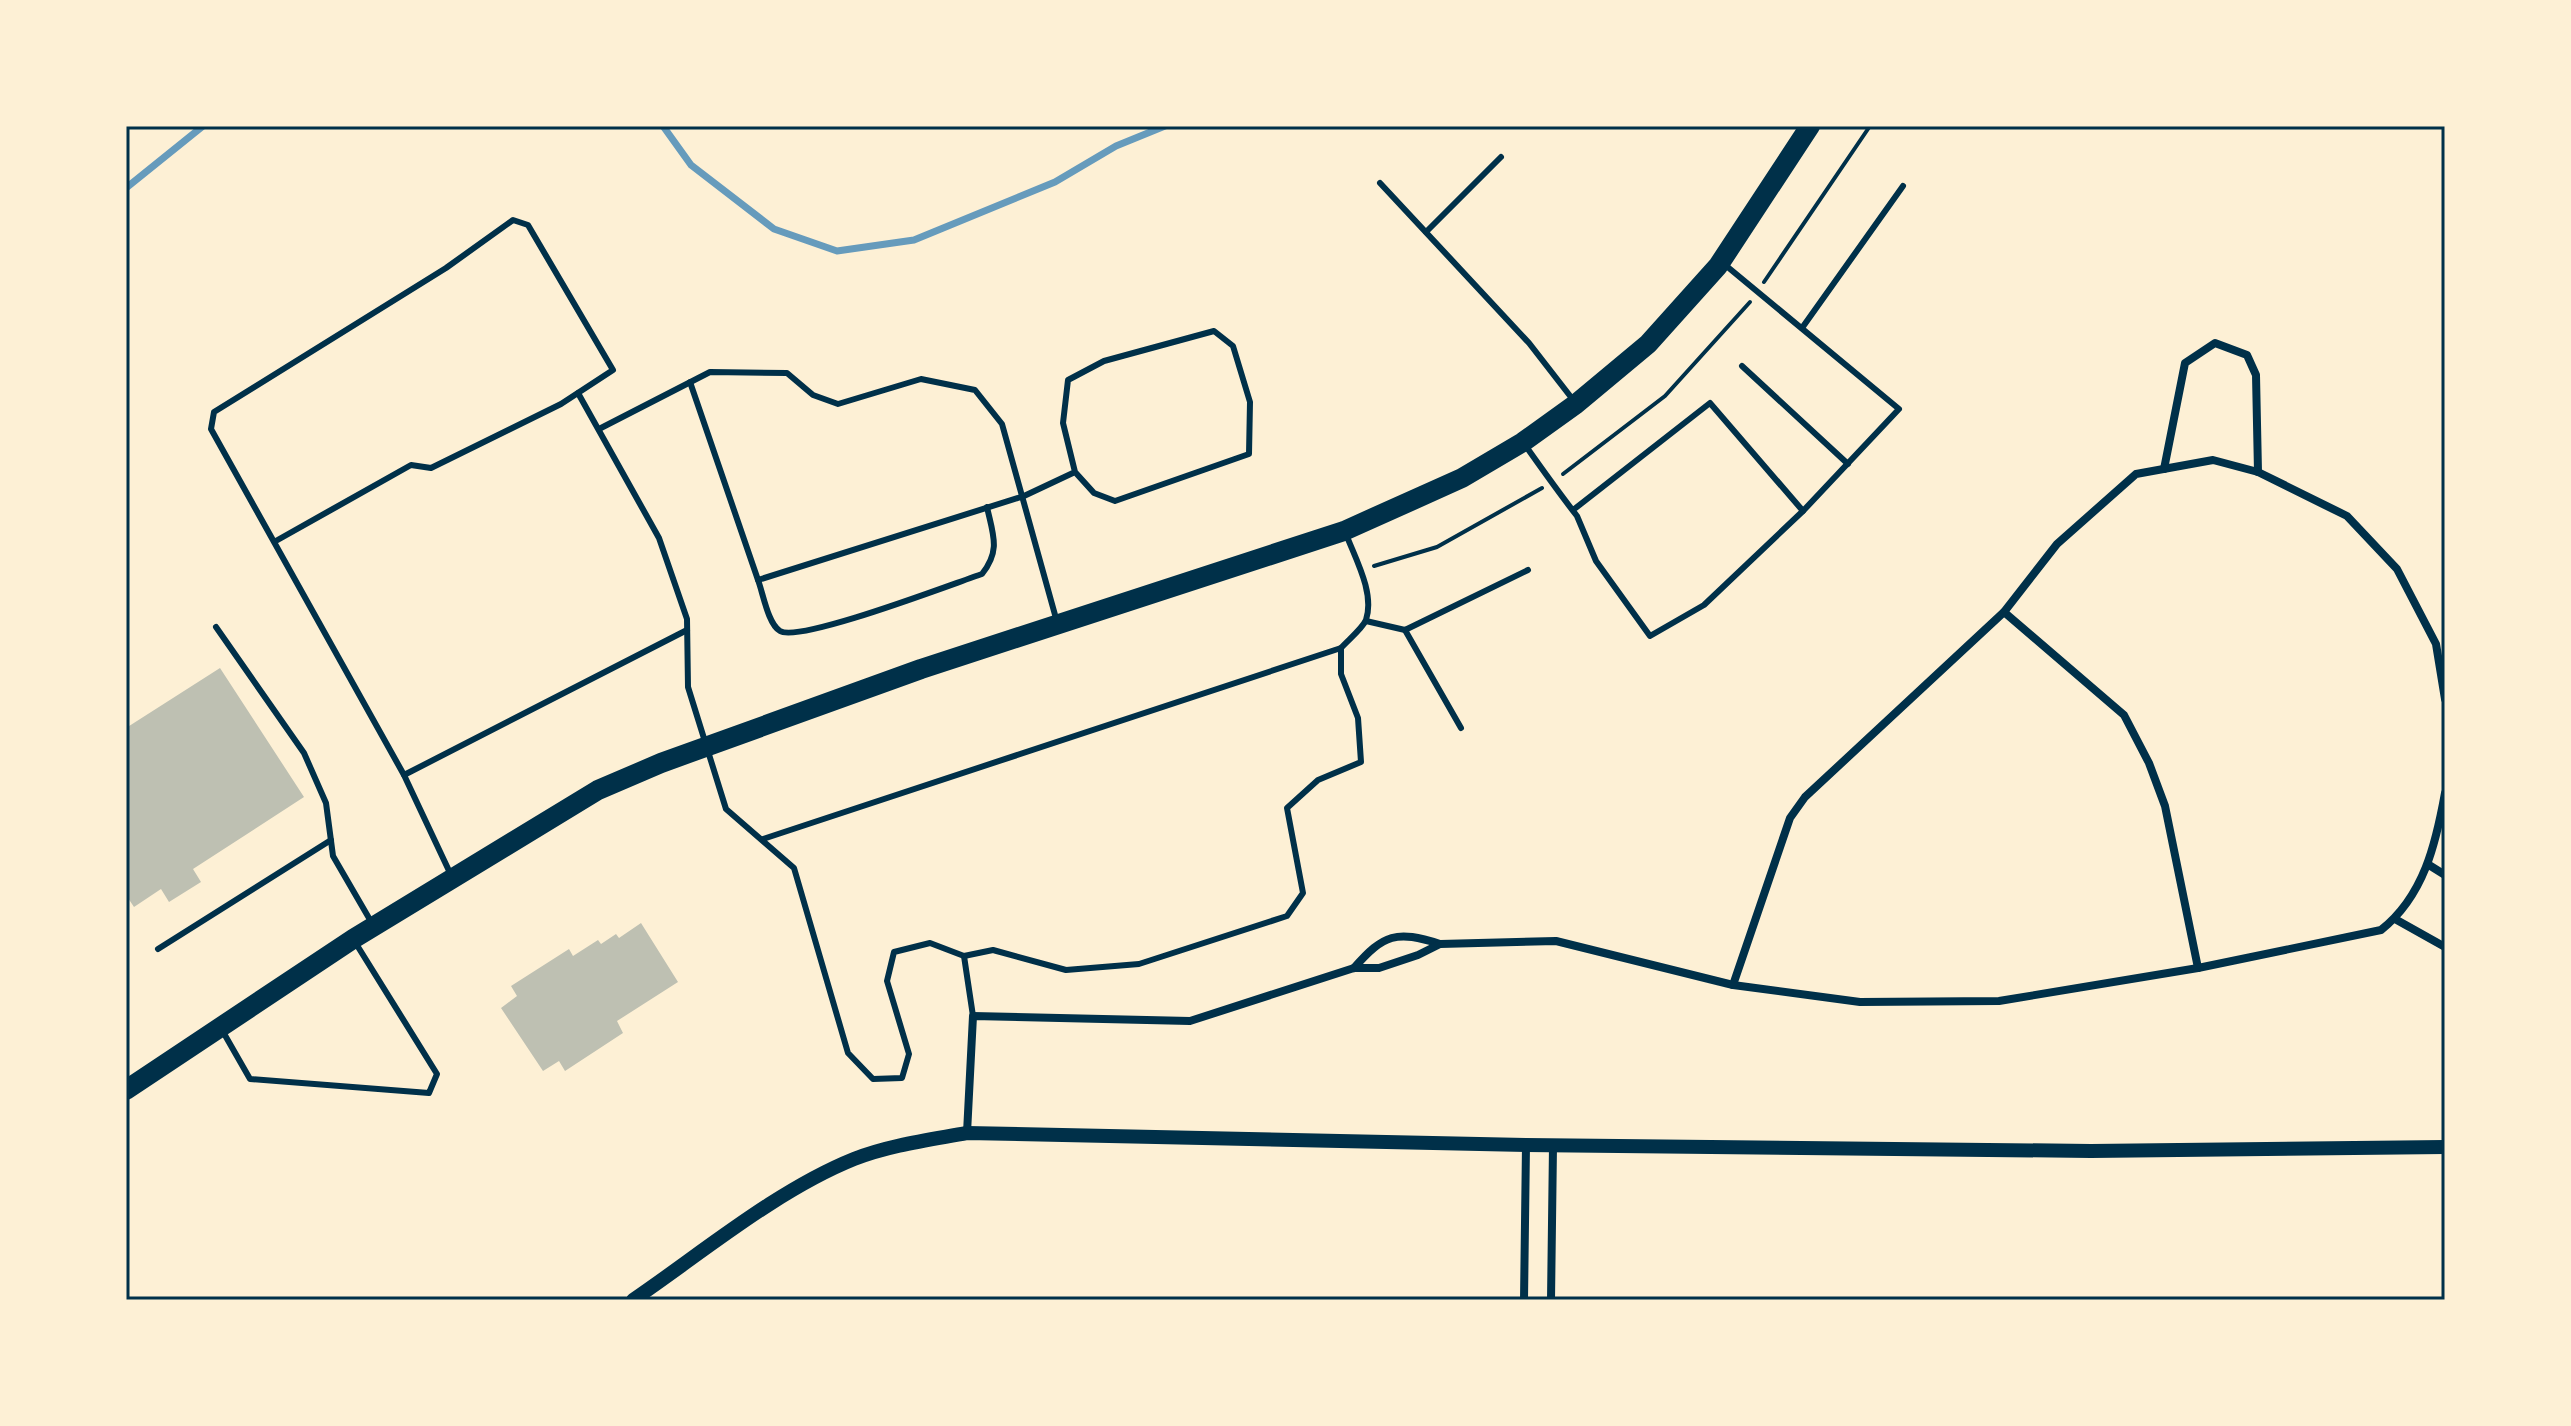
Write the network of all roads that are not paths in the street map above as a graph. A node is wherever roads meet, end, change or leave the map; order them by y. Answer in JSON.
{"nodes":[{"id":1,"x":1810,"y":126,"type":"edge"},
{"id":2,"x":1501,"y":157,"type":"dead end"},
{"id":3,"x":1380,"y":183,"type":"dead end"},
{"id":4,"x":1903,"y":186,"type":"dead end"},
{"id":5,"x":1426,"y":232,"type":"junction"},
{"id":6,"x":1722,"y":262,"type":"junction"},
{"id":7,"x":1802,"y":328,"type":"junction"},
{"id":8,"x":1742,"y":366,"type":"dead end"},
{"id":9,"x":690,"y":382,"type":"junction"},
{"id":10,"x":578,"y":393,"type":"junction"},
{"id":11,"x":1576,"y":404,"type":"junction"},
{"id":12,"x":599,"y":429,"type":"junction"},
{"id":13,"x":1523,"y":442,"type":"junction"},
{"id":14,"x":1848,"y":464,"type":"junction"},
{"id":15,"x":2164,"y":469,"type":"junction"},
{"id":16,"x":1075,"y":472,"type":"junction"},
{"id":17,"x":2258,"y":472,"type":"junction"},
{"id":18,"x":1024,"y":496,"type":"junction"},
{"id":19,"x":987,"y":507,"type":"junction"},
{"id":20,"x":1573,"y":510,"type":"junction"},
{"id":21,"x":1803,"y":511,"type":"junction"},
{"id":22,"x":1344,"y":531,"type":"junction"},
{"id":23,"x":274,"y":542,"type":"junction"},
{"id":24,"x":1528,"y":570,"type":"dead end"},
{"id":25,"x":758,"y":580,"type":"junction"},
{"id":26,"x":2004,"y":612,"type":"junction"},
{"id":27,"x":1366,"y":621,"type":"junction"},
{"id":28,"x":1057,"y":623,"type":"junction"},
{"id":29,"x":216,"y":627,"type":"dead end"},
{"id":30,"x":687,"y":630,"type":"junction"},
{"id":31,"x":1405,"y":630,"type":"junction"},
{"id":32,"x":1341,"y":648,"type":"junction"},
{"id":33,"x":2445,"y":699,"type":"edge"},
{"id":34,"x":1461,"y":728,"type":"dead end"},
{"id":35,"x":707,"y":746,"type":"junction"},
{"id":36,"x":404,"y":775,"type":"junction"},
{"id":37,"x":2445,"y":793,"type":"edge"},
{"id":38,"x":763,"y":839,"type":"junction"},
{"id":39,"x":331,"y":840,"type":"junction"},
{"id":40,"x":2429,"y":865,"type":"junction"},
{"id":41,"x":2445,"y":875,"type":"edge"},
{"id":42,"x":452,"y":877,"type":"junction"},
{"id":43,"x":2395,"y":919,"type":"junction"},
{"id":44,"x":375,"y":928,"type":"junction"},
{"id":45,"x":353,"y":939,"type":"junction"},
{"id":46,"x":1440,"y":944,"type":"junction"},
{"id":47,"x":2445,"y":947,"type":"edge"},
{"id":48,"x":158,"y":949,"type":"dead end"},
{"id":49,"x":964,"y":956,"type":"junction"},
{"id":50,"x":1354,"y":968,"type":"junction"},
{"id":51,"x":2198,"y":968,"type":"junction"},
{"id":52,"x":1733,"y":985,"type":"junction"},
{"id":53,"x":973,"y":1016,"type":"junction"},
{"id":54,"x":219,"y":1025,"type":"junction"},
{"id":55,"x":126,"y":1090,"type":"edge"},
{"id":56,"x":967,"y":1133,"type":"junction"},
{"id":57,"x":1526,"y":1145,"type":"junction"},
{"id":58,"x":1553,"y":1146,"type":"junction"},
{"id":59,"x":2445,"y":1147,"type":"edge"},
{"id":60,"x":633,"y":1300,"type":"edge"},
{"id":61,"x":1524,"y":1300,"type":"edge"},
{"id":62,"x":1551,"y":1300,"type":"edge"}],
"edges":[{"from":1,"to":6,"type":"main road"},
{"from":2,"to":5,"type":"lane"},
{"from":3,"to":5,"type":"lane"},
{"from":4,"to":7,"type":"lane"},
{"from":5,"to":11,"type":"lane"},
{"from":6,"to":7,"type":"lane"},
{"from":6,"to":11,"type":"main road"},
{"from":7,"to":14,"type":"lane"},
{"from":8,"to":14,"type":"lane"},
{"from":9,"to":12,"type":"lane"},
{"from":9,"to":18,"type":"lane"},
{"from":9,"to":25,"type":"lane"},
{"from":10,"to":12,"type":"lane"},
{"from":10,"to":23,"type":"lane"},
{"from":10,"to":23,"type":"lane"},
{"from":11,"to":13,"type":"main road"},
{"from":12,"to":30,"type":"lane"},
{"from":13,"to":20,"type":"lane"},
{"from":13,"to":22,"type":"main road"},
{"from":14,"to":21,"type":"lane"},
{"from":15,"to":17,"type":"street"},
{"from":15,"to":17,"type":"street"},
{"from":15,"to":26,"type":"street"},
{"from":16,"to":16,"type":"lane"},
{"from":16,"to":18,"type":"lane"},
{"from":17,"to":33,"type":"street"},
{"from":18,"to":19,"type":"lane"},
{"from":18,"to":28,"type":"lane"},
{"from":19,"to":25,"type":"lane"},
{"from":19,"to":25,"type":"lane"},
{"from":20,"to":21,"type":"lane"},
{"from":20,"to":21,"type":"lane"},
{"from":22,"to":27,"type":"lane"},
{"from":22,"to":28,"type":"main road"},
{"from":23,"to":36,"type":"lane"},
{"from":24,"to":31,"type":"lane"},
{"from":26,"to":51,"type":"street"},
{"from":26,"to":52,"type":"street"},
{"from":27,"to":31,"type":"lane"},
{"from":27,"to":32,"type":"lane"},
{"from":28,"to":35,"type":"main road"},
{"from":29,"to":39,"type":"lane"},
{"from":30,"to":35,"type":"lane"},
{"from":30,"to":36,"type":"lane"},
{"from":31,"to":34,"type":"lane"},
{"from":32,"to":38,"type":"lane"},
{"from":32,"to":49,"type":"lane"},
{"from":35,"to":38,"type":"lane"},
{"from":35,"to":42,"type":"main road"},
{"from":36,"to":42,"type":"lane"},
{"from":37,"to":40,"type":"street"},
{"from":38,"to":49,"type":"lane"},
{"from":39,"to":44,"type":"lane"},
{"from":39,"to":48,"type":"lane"},
{"from":40,"to":41,"type":"street"},
{"from":40,"to":43,"type":"street"},
{"from":42,"to":44,"type":"main road"},
{"from":43,"to":47,"type":"street"},
{"from":43,"to":51,"type":"street"},
{"from":44,"to":45,"type":"main road"},
{"from":45,"to":54,"type":"main road"},
{"from":45,"to":54,"type":"lane"},
{"from":46,"to":50,"type":"street"},
{"from":46,"to":50,"type":"street"},
{"from":46,"to":52,"type":"street"},
{"from":49,"to":53,"type":"lane"},
{"from":50,"to":53,"type":"street"},
{"from":51,"to":52,"type":"street"},
{"from":53,"to":56,"type":"street"},
{"from":54,"to":55,"type":"main road"},
{"from":56,"to":57,"type":"street"},
{"from":56,"to":60,"type":"street"},
{"from":57,"to":58,"type":"street"},
{"from":57,"to":61,"type":"street"},
{"from":58,"to":59,"type":"street"},
{"from":58,"to":62,"type":"street"}]}
